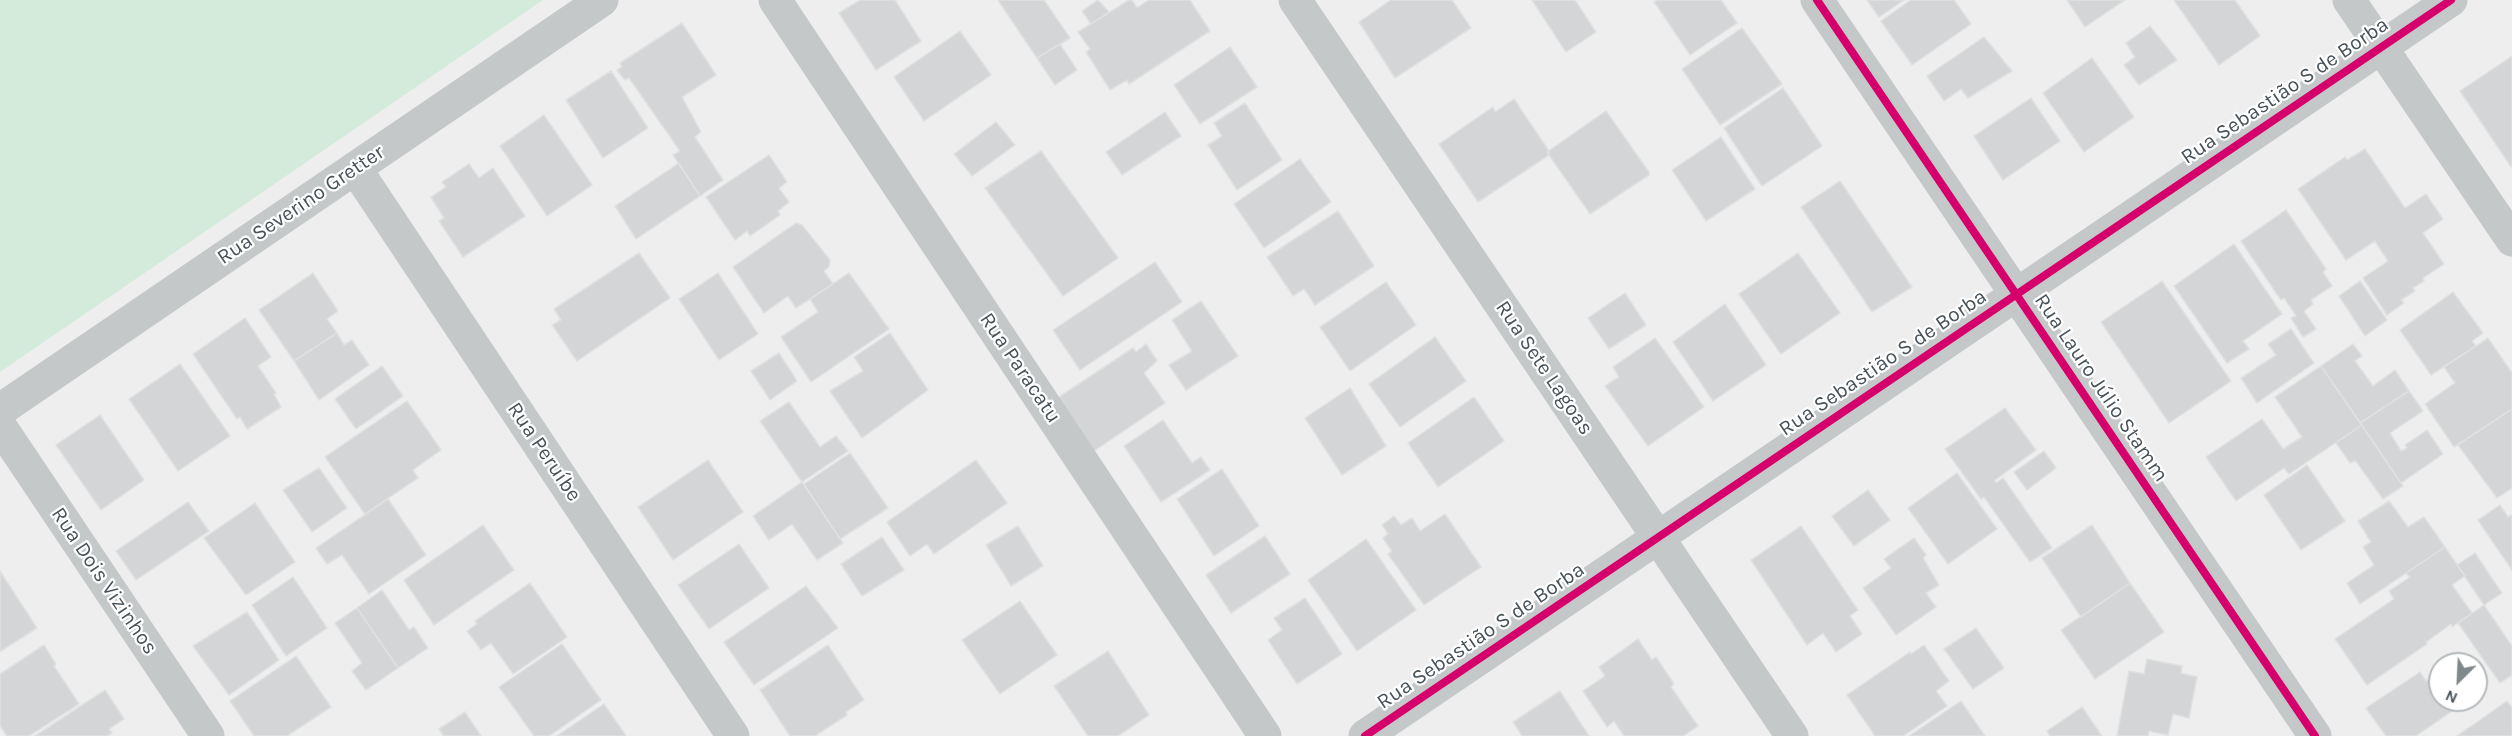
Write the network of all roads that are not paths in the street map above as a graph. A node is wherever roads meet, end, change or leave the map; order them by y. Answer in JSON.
{"nodes":[{"id":1,"x":602,"y":0,"type":"edge"},
{"id":2,"x":775,"y":0,"type":"edge"},
{"id":3,"x":1295,"y":0,"type":"edge"},
{"id":4,"x":1817,"y":0,"type":"edge"},
{"id":5,"x":2349,"y":0,"type":"edge"},
{"id":6,"x":2451,"y":0,"type":"edge"},
{"id":7,"x":2381,"y":47,"type":"junction"},
{"id":8,"x":355,"y":168,"type":"junction"},
{"id":9,"x":2512,"y":240,"type":"edge"},
{"id":10,"x":2017,"y":295,"type":"junction"},
{"id":11,"x":0,"y":410,"type":"edge"},
{"id":12,"x":0,"y":426,"type":"edge"},
{"id":13,"x":1658,"y":538,"type":"junction"},
{"id":14,"x":208,"y":736,"type":"edge"},
{"id":15,"x":733,"y":736,"type":"edge"},
{"id":16,"x":1265,"y":736,"type":"edge"},
{"id":17,"x":1365,"y":736,"type":"edge"},
{"id":18,"x":1792,"y":736,"type":"edge"},
{"id":19,"x":2315,"y":736,"type":"edge"}],
"edges":[{"from":1,"to":8,"type":"street","name":"Rua Severino Gretter"},
{"from":2,"to":16,"type":"street","name":"Rua Paracatu"},
{"from":3,"to":13,"type":"street","name":"Rua Sete Lagoas"},
{"from":4,"to":10,"type":"street","name":"Rua Lauro Júlio Stamm"},
{"from":5,"to":7,"type":"street"},
{"from":6,"to":7,"type":"street","name":"Rua Sebastião S de Borba"},
{"from":7,"to":9,"type":"street"},
{"from":7,"to":10,"type":"street","name":"Rua Sebastião S de Borba"},
{"from":8,"to":11,"type":"street","name":"Rua Severino Gretter"},
{"from":8,"to":15,"type":"street","name":"Rua Peruíbe"},
{"from":10,"to":13,"type":"street","name":"Rua Sebastião S de Borba"},
{"from":10,"to":19,"type":"street","name":"Rua Lauro Júlio Stamm"},
{"from":12,"to":14,"type":"street","name":"Rua Dois Vizinhos"},
{"from":13,"to":17,"type":"street","name":"Rua Sebastião S de Borba"},
{"from":13,"to":18,"type":"street","name":"Rua Sete Lagoas"}]}
